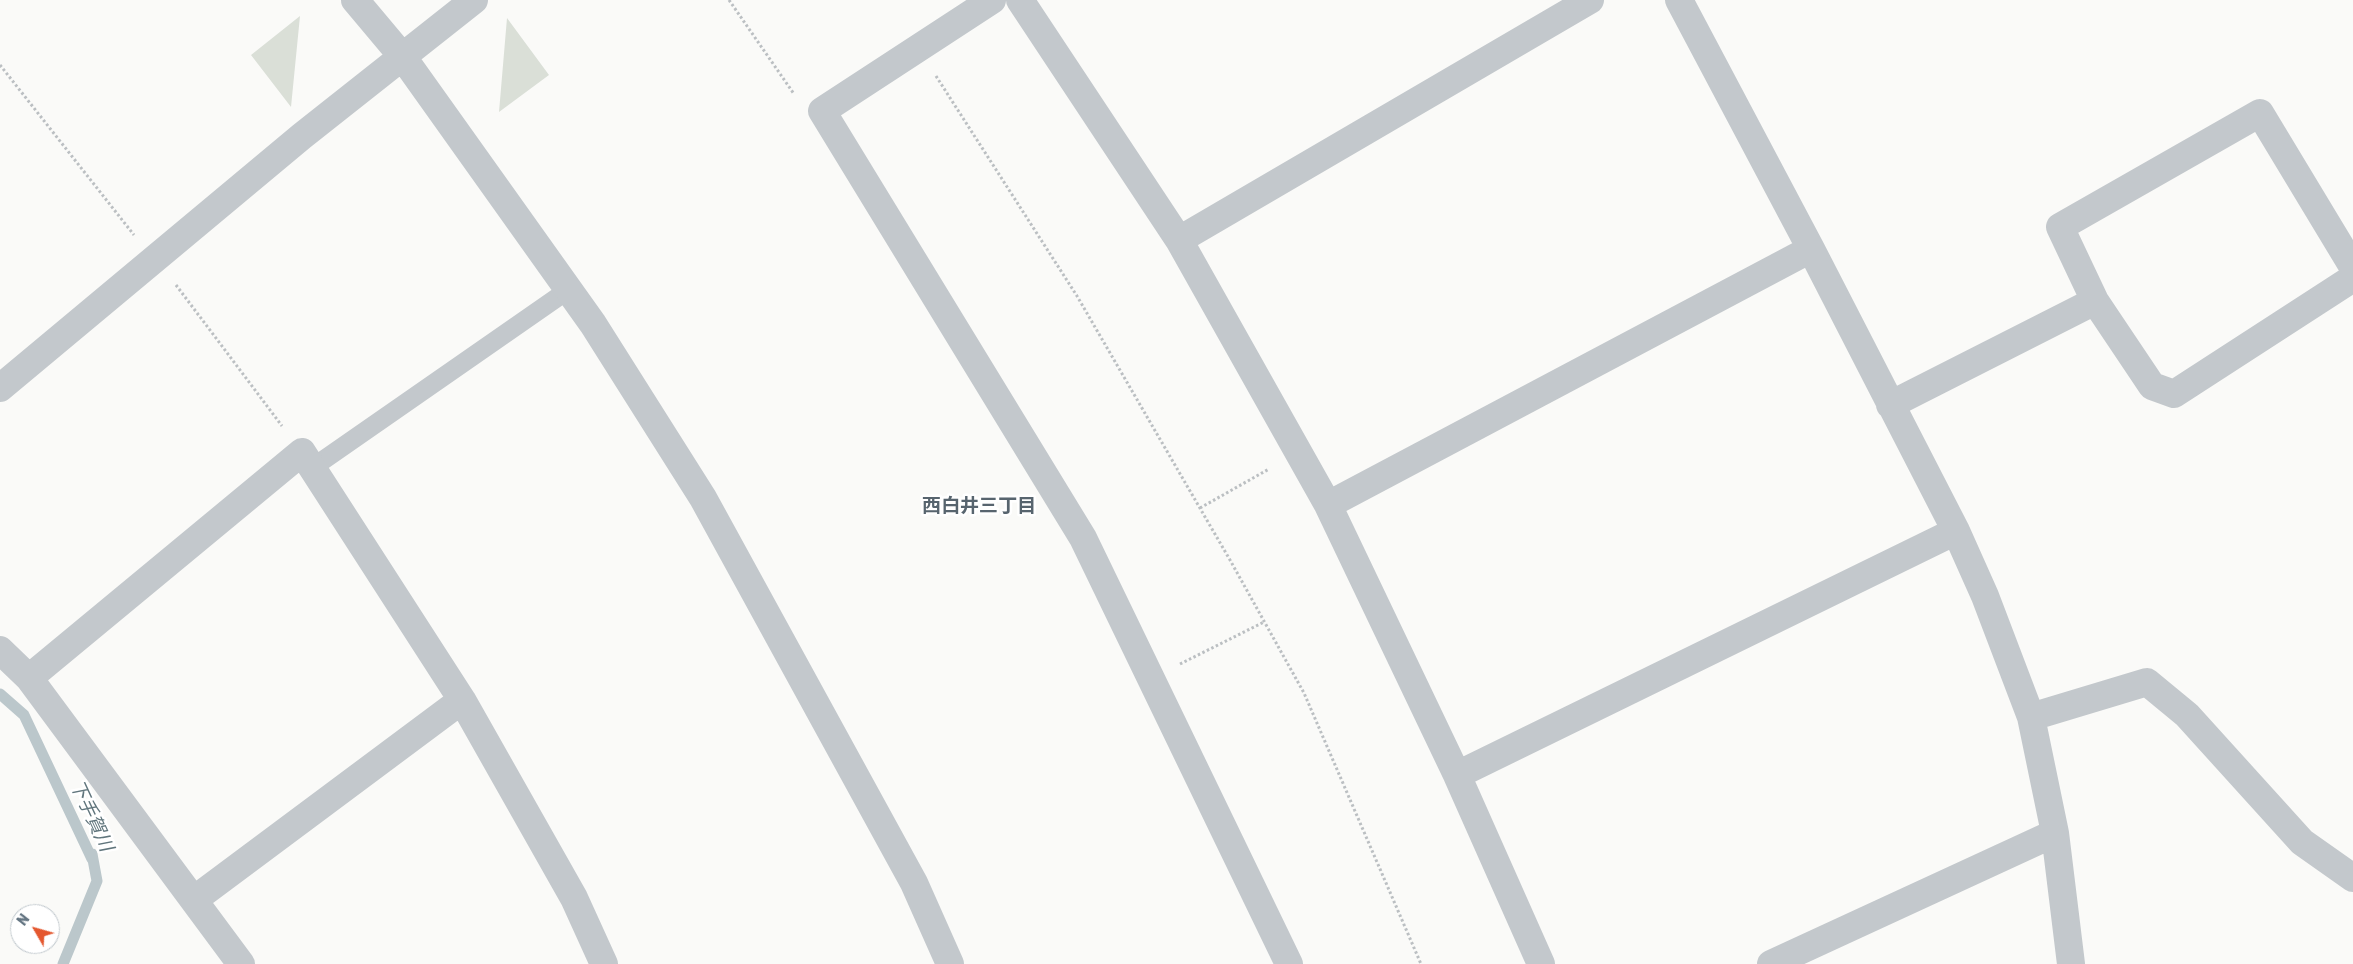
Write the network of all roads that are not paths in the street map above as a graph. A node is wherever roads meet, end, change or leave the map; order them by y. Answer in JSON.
{"nodes":[{"id":1,"x":355,"y":0,"type":"edge"},
{"id":2,"x":474,"y":0,"type":"edge"},
{"id":3,"x":992,"y":0,"type":"edge"},
{"id":4,"x":1020,"y":0,"type":"edge"},
{"id":5,"x":1590,"y":0,"type":"edge"},
{"id":6,"x":1679,"y":0,"type":"edge"},
{"id":7,"x":402,"y":56,"type":"junction"},
{"id":8,"x":1179,"y":240,"type":"junction"},
{"id":9,"x":1811,"y":249,"type":"junction"},
{"id":10,"x":2353,"y":267,"type":"edge"},
{"id":11,"x":2353,"y":278,"type":"edge"},
{"id":12,"x":568,"y":290,"type":"junction"},
{"id":13,"x":2095,"y":301,"type":"junction"},
{"id":14,"x":0,"y":388,"type":"edge"},
{"id":15,"x":1890,"y":405,"type":"junction"},
{"id":16,"x":307,"y":460,"type":"junction"},
{"id":17,"x":1328,"y":505,"type":"junction"},
{"id":18,"x":1956,"y":532,"type":"junction"},
{"id":19,"x":0,"y":650,"type":"edge"},
{"id":20,"x":29,"y":678,"type":"junction"},
{"id":21,"x":462,"y":700,"type":"junction"},
{"id":22,"x":2031,"y":716,"type":"junction"},
{"id":23,"x":1456,"y":775,"type":"junction"},
{"id":24,"x":2054,"y":832,"type":"junction"},
{"id":25,"x":2353,"y":878,"type":"edge"},
{"id":26,"x":195,"y":899,"type":"junction"},
{"id":27,"x":242,"y":964,"type":"edge"},
{"id":28,"x":604,"y":964,"type":"edge"},
{"id":29,"x":950,"y":964,"type":"edge"},
{"id":30,"x":1289,"y":964,"type":"edge"},
{"id":31,"x":1540,"y":964,"type":"edge"},
{"id":32,"x":1771,"y":964,"type":"edge"},
{"id":33,"x":2071,"y":964,"type":"edge"}],
"edges":[{"from":1,"to":7,"type":"street"},
{"from":2,"to":7,"type":"street"},
{"from":3,"to":30,"type":"street"},
{"from":4,"to":8,"type":"street"},
{"from":5,"to":8,"type":"street"},
{"from":6,"to":9,"type":"street"},
{"from":7,"to":12,"type":"street"},
{"from":7,"to":14,"type":"street"},
{"from":8,"to":17,"type":"street"},
{"from":9,"to":15,"type":"street"},
{"from":9,"to":17,"type":"street"},
{"from":10,"to":13,"type":"street"},
{"from":11,"to":13,"type":"street"},
{"from":12,"to":16,"type":"lane"},
{"from":12,"to":29,"type":"street"},
{"from":13,"to":15,"type":"street"},
{"from":15,"to":18,"type":"street"},
{"from":16,"to":20,"type":"street"},
{"from":16,"to":21,"type":"street"},
{"from":17,"to":23,"type":"street"},
{"from":18,"to":22,"type":"street"},
{"from":18,"to":23,"type":"street"},
{"from":19,"to":20,"type":"street"},
{"from":20,"to":26,"type":"street"},
{"from":21,"to":26,"type":"street"},
{"from":21,"to":28,"type":"street"},
{"from":22,"to":24,"type":"street"},
{"from":22,"to":25,"type":"street"},
{"from":23,"to":31,"type":"street"},
{"from":24,"to":32,"type":"street"},
{"from":24,"to":33,"type":"street"},
{"from":26,"to":27,"type":"street"}]}
